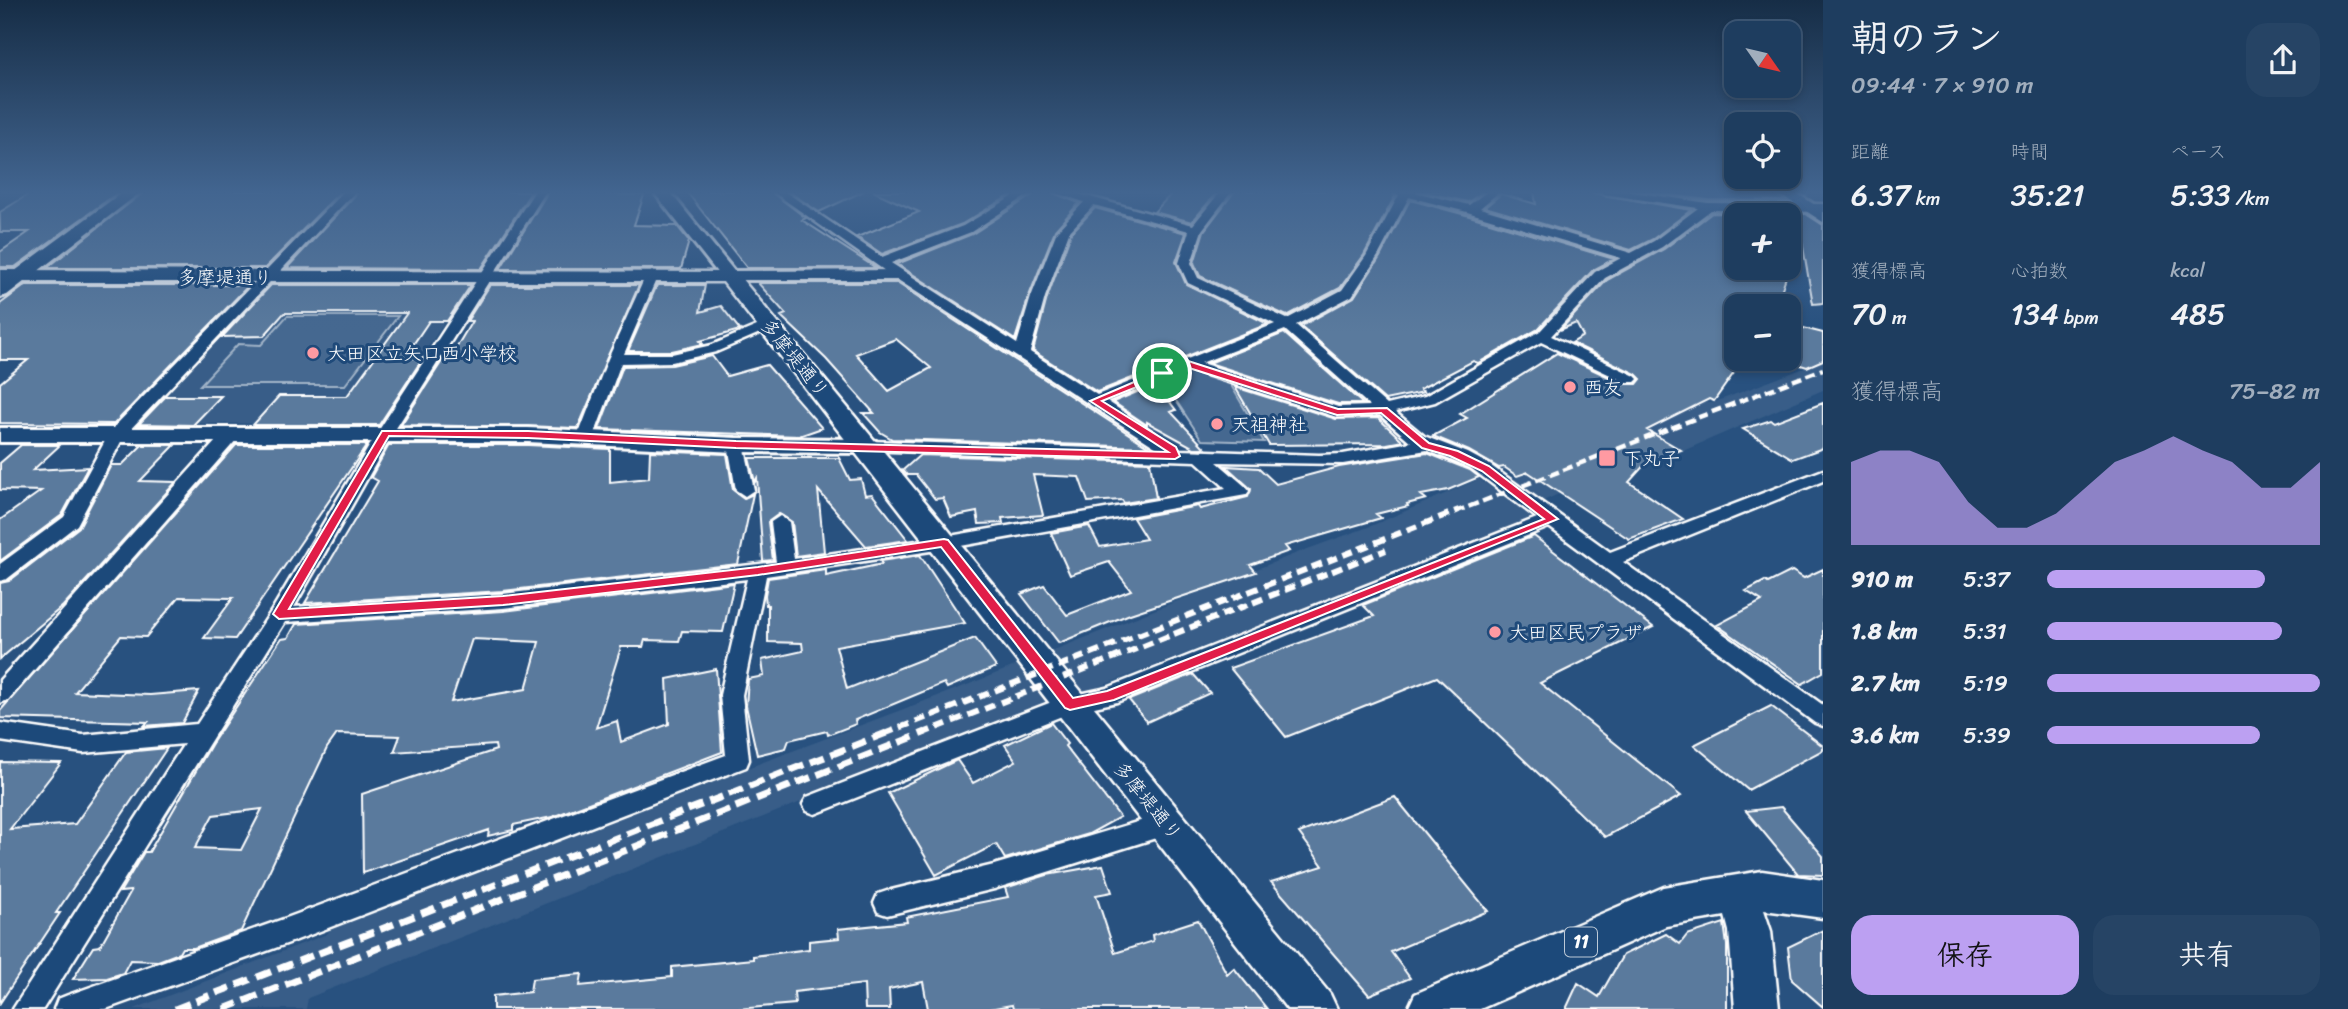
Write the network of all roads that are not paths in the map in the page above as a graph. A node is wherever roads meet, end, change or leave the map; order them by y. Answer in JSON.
{"nodes":[{"id":1,"x":65,"y":238,"type":"edge"},
{"id":2,"x":305,"y":238,"type":"edge"},
{"id":3,"x":510,"y":238,"type":"edge"},
{"id":4,"x":699,"y":238,"type":"edge"},
{"id":5,"x":852,"y":238,"type":"edge"},
{"id":6,"x":943,"y":238,"type":"edge"},
{"id":7,"x":1060,"y":238,"type":"edge"},
{"id":8,"x":1193,"y":238,"type":"edge"},
{"id":9,"x":1380,"y":238,"type":"edge"},
{"id":10,"x":1567,"y":238,"type":"edge"},
{"id":11,"x":1666,"y":238,"type":"edge"},
{"id":12,"x":1633,"y":258,"type":"junction"},
{"id":13,"x":884,"y":261,"type":"junction"},
{"id":14,"x":652,"y":275,"type":"junction"},
{"id":15,"x":900,"y":275,"type":"junction"},
{"id":16,"x":10,"y":276,"type":"edge"},
{"id":17,"x":268,"y":276,"type":"junction"},
{"id":18,"x":486,"y":276,"type":"junction"},
{"id":19,"x":730,"y":276,"type":"junction"},
{"id":20,"x":0,"y":291,"type":"edge"},
{"id":21,"x":1287,"y":324,"type":"junction"},
{"id":22,"x":769,"y":326,"type":"junction"},
{"id":23,"x":1540,"y":336,"type":"junction"},
{"id":24,"x":1022,"y":353,"type":"junction"},
{"id":25,"x":615,"y":359,"type":"junction"},
{"id":26,"x":1185,"y":363,"type":"junction"},
{"id":27,"x":1630,"y":379,"type":"dead end"},
{"id":28,"x":1095,"y":401,"type":"junction"},
{"id":29,"x":1384,"y":410,"type":"junction"},
{"id":30,"x":385,"y":433,"type":"junction"},
{"id":31,"x":117,"y":434,"type":"junction"},
{"id":32,"x":232,"y":434,"type":"junction"},
{"id":33,"x":0,"y":435,"type":"edge"},
{"id":34,"x":586,"y":436,"type":"junction"},
{"id":35,"x":736,"y":444,"type":"junction"},
{"id":36,"x":1426,"y":445,"type":"junction"},
{"id":37,"x":868,"y":446,"type":"junction"},
{"id":38,"x":1175,"y":456,"type":"junction"},
{"id":39,"x":1201,"y":457,"type":"junction"},
{"id":40,"x":1823,"y":475,"type":"edge"},
{"id":41,"x":745,"y":490,"type":"dead end"},
{"id":42,"x":1552,"y":519,"type":"junction"},
{"id":43,"x":780,"y":522,"type":"dead end"},
{"id":44,"x":944,"y":543,"type":"junction"},
{"id":45,"x":1609,"y":560,"type":"junction"},
{"id":46,"x":786,"y":567,"type":"junction"},
{"id":47,"x":758,"y":571,"type":"junction"},
{"id":48,"x":0,"y":574,"type":"edge"},
{"id":49,"x":279,"y":614,"type":"junction"},
{"id":50,"x":0,"y":694,"type":"edge"},
{"id":51,"x":1070,"y":704,"type":"junction"},
{"id":52,"x":1823,"y":717,"type":"edge"},
{"id":53,"x":0,"y":733,"type":"edge"},
{"id":54,"x":201,"y":733,"type":"junction"},
{"id":55,"x":814,"y":804,"type":"dead end"},
{"id":56,"x":1167,"y":824,"type":"junction"},
{"id":57,"x":1739,"y":893,"type":"junction"},
{"id":58,"x":1823,"y":899,"type":"edge"},
{"id":59,"x":887,"y":903,"type":"dead end"},
{"id":60,"x":27,"y":1009,"type":"edge"},
{"id":61,"x":68,"y":1009,"type":"edge"},
{"id":62,"x":1315,"y":1009,"type":"edge"},
{"id":63,"x":1430,"y":1009,"type":"edge"},
{"id":64,"x":1757,"y":1009,"type":"edge"}],
"edges":[{"from":1,"to":16,"type":"street"},
{"from":2,"to":17,"type":"street"},
{"from":3,"to":18,"type":"street"},
{"from":4,"to":19,"type":"street"},
{"from":5,"to":13,"type":"street"},
{"from":6,"to":13,"type":"street"},
{"from":7,"to":24,"type":"street"},
{"from":8,"to":21,"type":"street"},
{"from":9,"to":21,"type":"street"},
{"from":10,"to":12,"type":"street"},
{"from":11,"to":12,"type":"street"},
{"from":12,"to":23,"type":"street"},
{"from":13,"to":15,"type":"street"},
{"from":14,"to":18,"type":"main road","name":"多摩堤通り"},
{"from":14,"to":19,"type":"main road","name":"多摩堤通り"},
{"from":14,"to":25,"type":"street"},
{"from":15,"to":19,"type":"street"},
{"from":15,"to":24,"type":"street"},
{"from":16,"to":17,"type":"main road","name":"多摩堤通り"},
{"from":16,"to":20,"type":"street"},
{"from":17,"to":18,"type":"main road","name":"多摩堤通り"},
{"from":17,"to":31,"type":"street"},
{"from":18,"to":30,"type":"street"},
{"from":19,"to":22,"type":"main road","name":"多摩堤通り"},
{"from":21,"to":26,"type":"street"},
{"from":21,"to":29,"type":"street"},
{"from":22,"to":25,"type":"street"},
{"from":22,"to":37,"type":"main road","name":"多摩堤通り"},
{"from":23,"to":27,"type":"street"},
{"from":23,"to":29,"type":"street"},
{"from":24,"to":28,"type":"street"},
{"from":25,"to":34,"type":"street"},
{"from":26,"to":28,"type":"street"},
{"from":26,"to":29,"type":"street"},
{"from":28,"to":38,"type":"street"},
{"from":29,"to":36,"type":"street"},
{"from":30,"to":32,"type":"street"},
{"from":30,"to":34,"type":"street"},
{"from":30,"to":49,"type":"street"},
{"from":31,"to":32,"type":"street"},
{"from":31,"to":33,"type":"street"},
{"from":31,"to":48,"type":"street"},
{"from":32,"to":50,"type":"street"},
{"from":34,"to":35,"type":"street"},
{"from":35,"to":37,"type":"street"},
{"from":35,"to":41,"type":"street"},
{"from":36,"to":39,"type":"street"},
{"from":36,"to":42,"type":"street"},
{"from":37,"to":38,"type":"street"},
{"from":37,"to":44,"type":"main road","name":"多摩堤通り"},
{"from":38,"to":39,"type":"street"},
{"from":39,"to":44,"type":"street"},
{"from":40,"to":45,"type":"street"},
{"from":42,"to":45,"type":"street"},
{"from":42,"to":51,"type":"street"},
{"from":43,"to":46,"type":"street"},
{"from":44,"to":46,"type":"street"},
{"from":44,"to":51,"type":"main road","name":"多摩堤通り"},
{"from":45,"to":52,"type":"street"},
{"from":46,"to":47,"type":"street"},
{"from":47,"to":49,"type":"street"},
{"from":47,"to":61,"type":"street"},
{"from":49,"to":54,"type":"street"},
{"from":51,"to":55,"type":"street"},
{"from":51,"to":56,"type":"main road","name":"多摩堤通り"},
{"from":53,"to":54,"type":"street"},
{"from":54,"to":60,"type":"street"},
{"from":56,"to":59,"type":"street"},
{"from":56,"to":62,"type":"main road","name":"多摩堤通り"},
{"from":57,"to":58,"type":"main road","number":"11"},
{"from":57,"to":63,"type":"main road","number":"11"},
{"from":57,"to":64,"type":"main road"}]}
